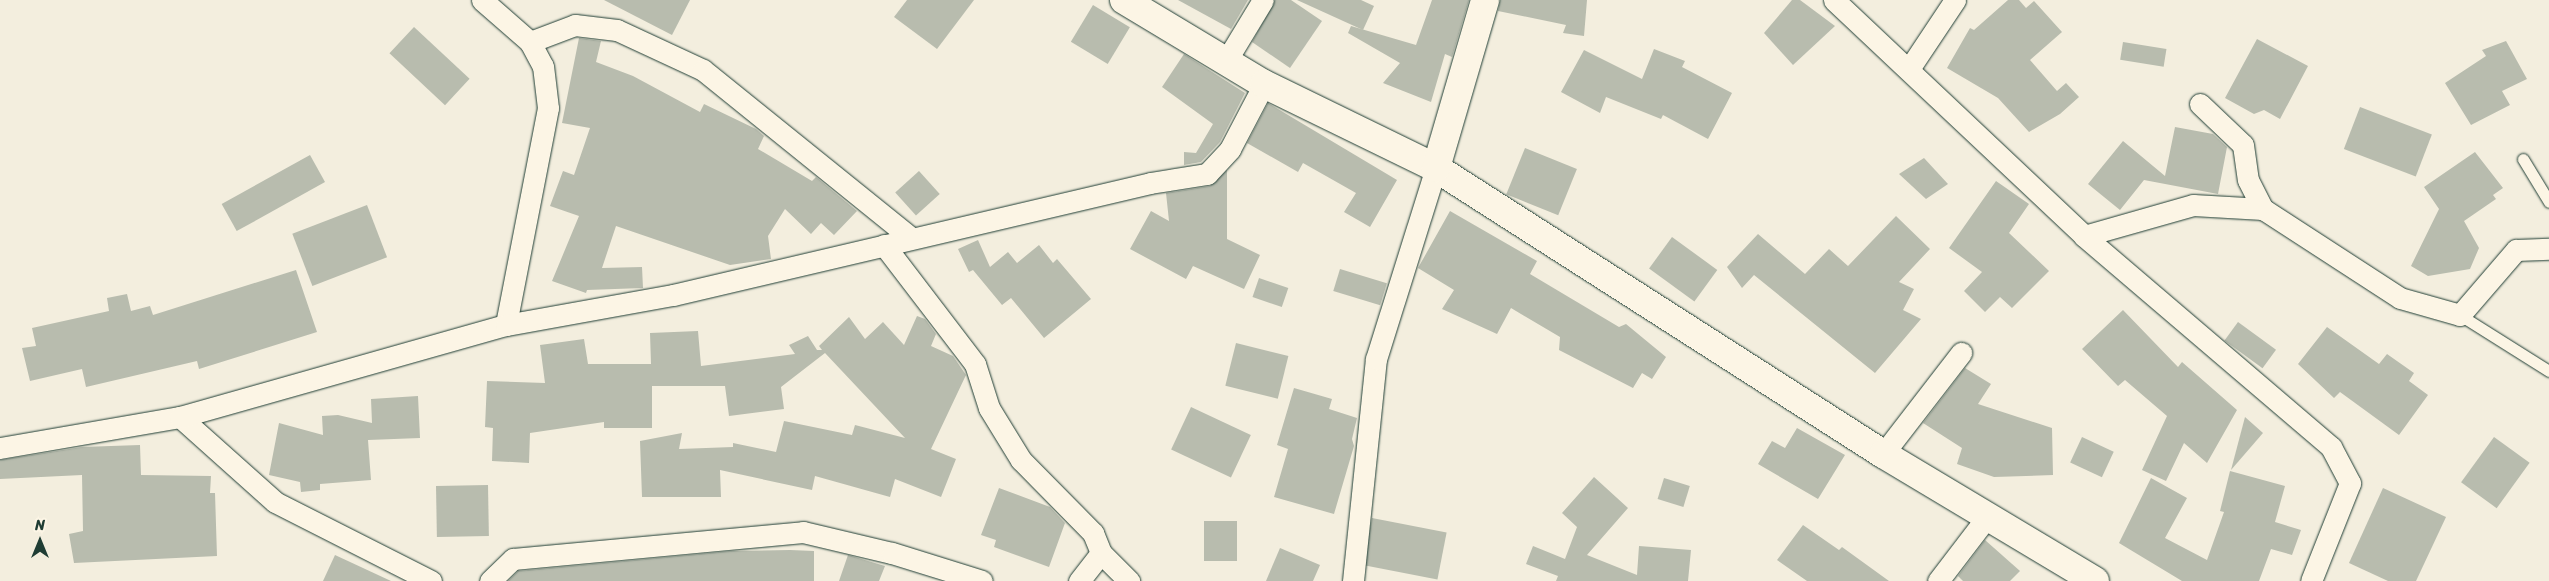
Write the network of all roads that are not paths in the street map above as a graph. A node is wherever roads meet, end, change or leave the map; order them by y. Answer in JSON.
{"nodes":[{"id":1,"x":482,"y":0,"type":"edge"},
{"id":2,"x":1124,"y":0,"type":"edge"},
{"id":3,"x":1263,"y":0,"type":"edge"},
{"id":4,"x":1485,"y":0,"type":"edge"},
{"id":5,"x":1834,"y":0,"type":"edge"},
{"id":6,"x":1955,"y":0,"type":"edge"},
{"id":7,"x":530,"y":42,"type":"junction"},
{"id":8,"x":1226,"y":61,"type":"junction"},
{"id":9,"x":1909,"y":69,"type":"junction"},
{"id":10,"x":1264,"y":84,"type":"junction"},
{"id":11,"x":2200,"y":104,"type":"dead end"},
{"id":12,"x":2523,"y":159,"type":"dead end"},
{"id":13,"x":1436,"y":168,"type":"junction"},
{"id":14,"x":2549,"y":202,"type":"edge"},
{"id":15,"x":2263,"y":209,"type":"junction"},
{"id":16,"x":2084,"y":236,"type":"junction"},
{"id":17,"x":911,"y":238,"type":"junction"},
{"id":18,"x":884,"y":245,"type":"junction"},
{"id":19,"x":2549,"y":249,"type":"edge"},
{"id":20,"x":2460,"y":315,"type":"junction"},
{"id":21,"x":506,"y":325,"type":"junction"},
{"id":22,"x":1961,"y":353,"type":"dead end"},
{"id":23,"x":2549,"y":370,"type":"edge"},
{"id":24,"x":180,"y":417,"type":"junction"},
{"id":25,"x":0,"y":448,"type":"edge"},
{"id":26,"x":1883,"y":454,"type":"junction"},
{"id":27,"x":1987,"y":517,"type":"junction"},
{"id":28,"x":1101,"y":553,"type":"junction"},
{"id":29,"x":431,"y":581,"type":"edge"},
{"id":30,"x":490,"y":581,"type":"edge"},
{"id":31,"x":982,"y":581,"type":"edge"},
{"id":32,"x":1080,"y":581,"type":"edge"},
{"id":33,"x":1129,"y":581,"type":"edge"},
{"id":34,"x":1353,"y":581,"type":"edge"},
{"id":35,"x":1938,"y":581,"type":"edge"},
{"id":36,"x":2095,"y":581,"type":"edge"},
{"id":37,"x":2311,"y":581,"type":"edge"}],
"edges":[{"from":1,"to":7,"type":"street"},
{"from":2,"to":8,"type":"street"},
{"from":3,"to":8,"type":"street"},
{"from":4,"to":13,"type":"street"},
{"from":5,"to":9,"type":"street"},
{"from":6,"to":9,"type":"street"},
{"from":7,"to":17,"type":"street"},
{"from":7,"to":21,"type":"street"},
{"from":8,"to":10,"type":"street"},
{"from":9,"to":16,"type":"street"},
{"from":10,"to":13,"type":"street"},
{"from":10,"to":17,"type":"street"},
{"from":11,"to":15,"type":"street"},
{"from":12,"to":14,"type":"lane"},
{"from":13,"to":26,"type":"street"},
{"from":13,"to":34,"type":"street"},
{"from":15,"to":16,"type":"street"},
{"from":15,"to":20,"type":"street"},
{"from":16,"to":37,"type":"street"},
{"from":17,"to":18,"type":"street"},
{"from":18,"to":21,"type":"street"},
{"from":18,"to":28,"type":"street"},
{"from":19,"to":20,"type":"street"},
{"from":20,"to":23,"type":"lane"},
{"from":21,"to":24,"type":"street"},
{"from":22,"to":26,"type":"street"},
{"from":24,"to":25,"type":"street"},
{"from":24,"to":29,"type":"street"},
{"from":26,"to":27,"type":"street"},
{"from":27,"to":35,"type":"street"},
{"from":27,"to":36,"type":"street"},
{"from":28,"to":32,"type":"street"},
{"from":28,"to":33,"type":"street"},
{"from":30,"to":31,"type":"street"}]}
